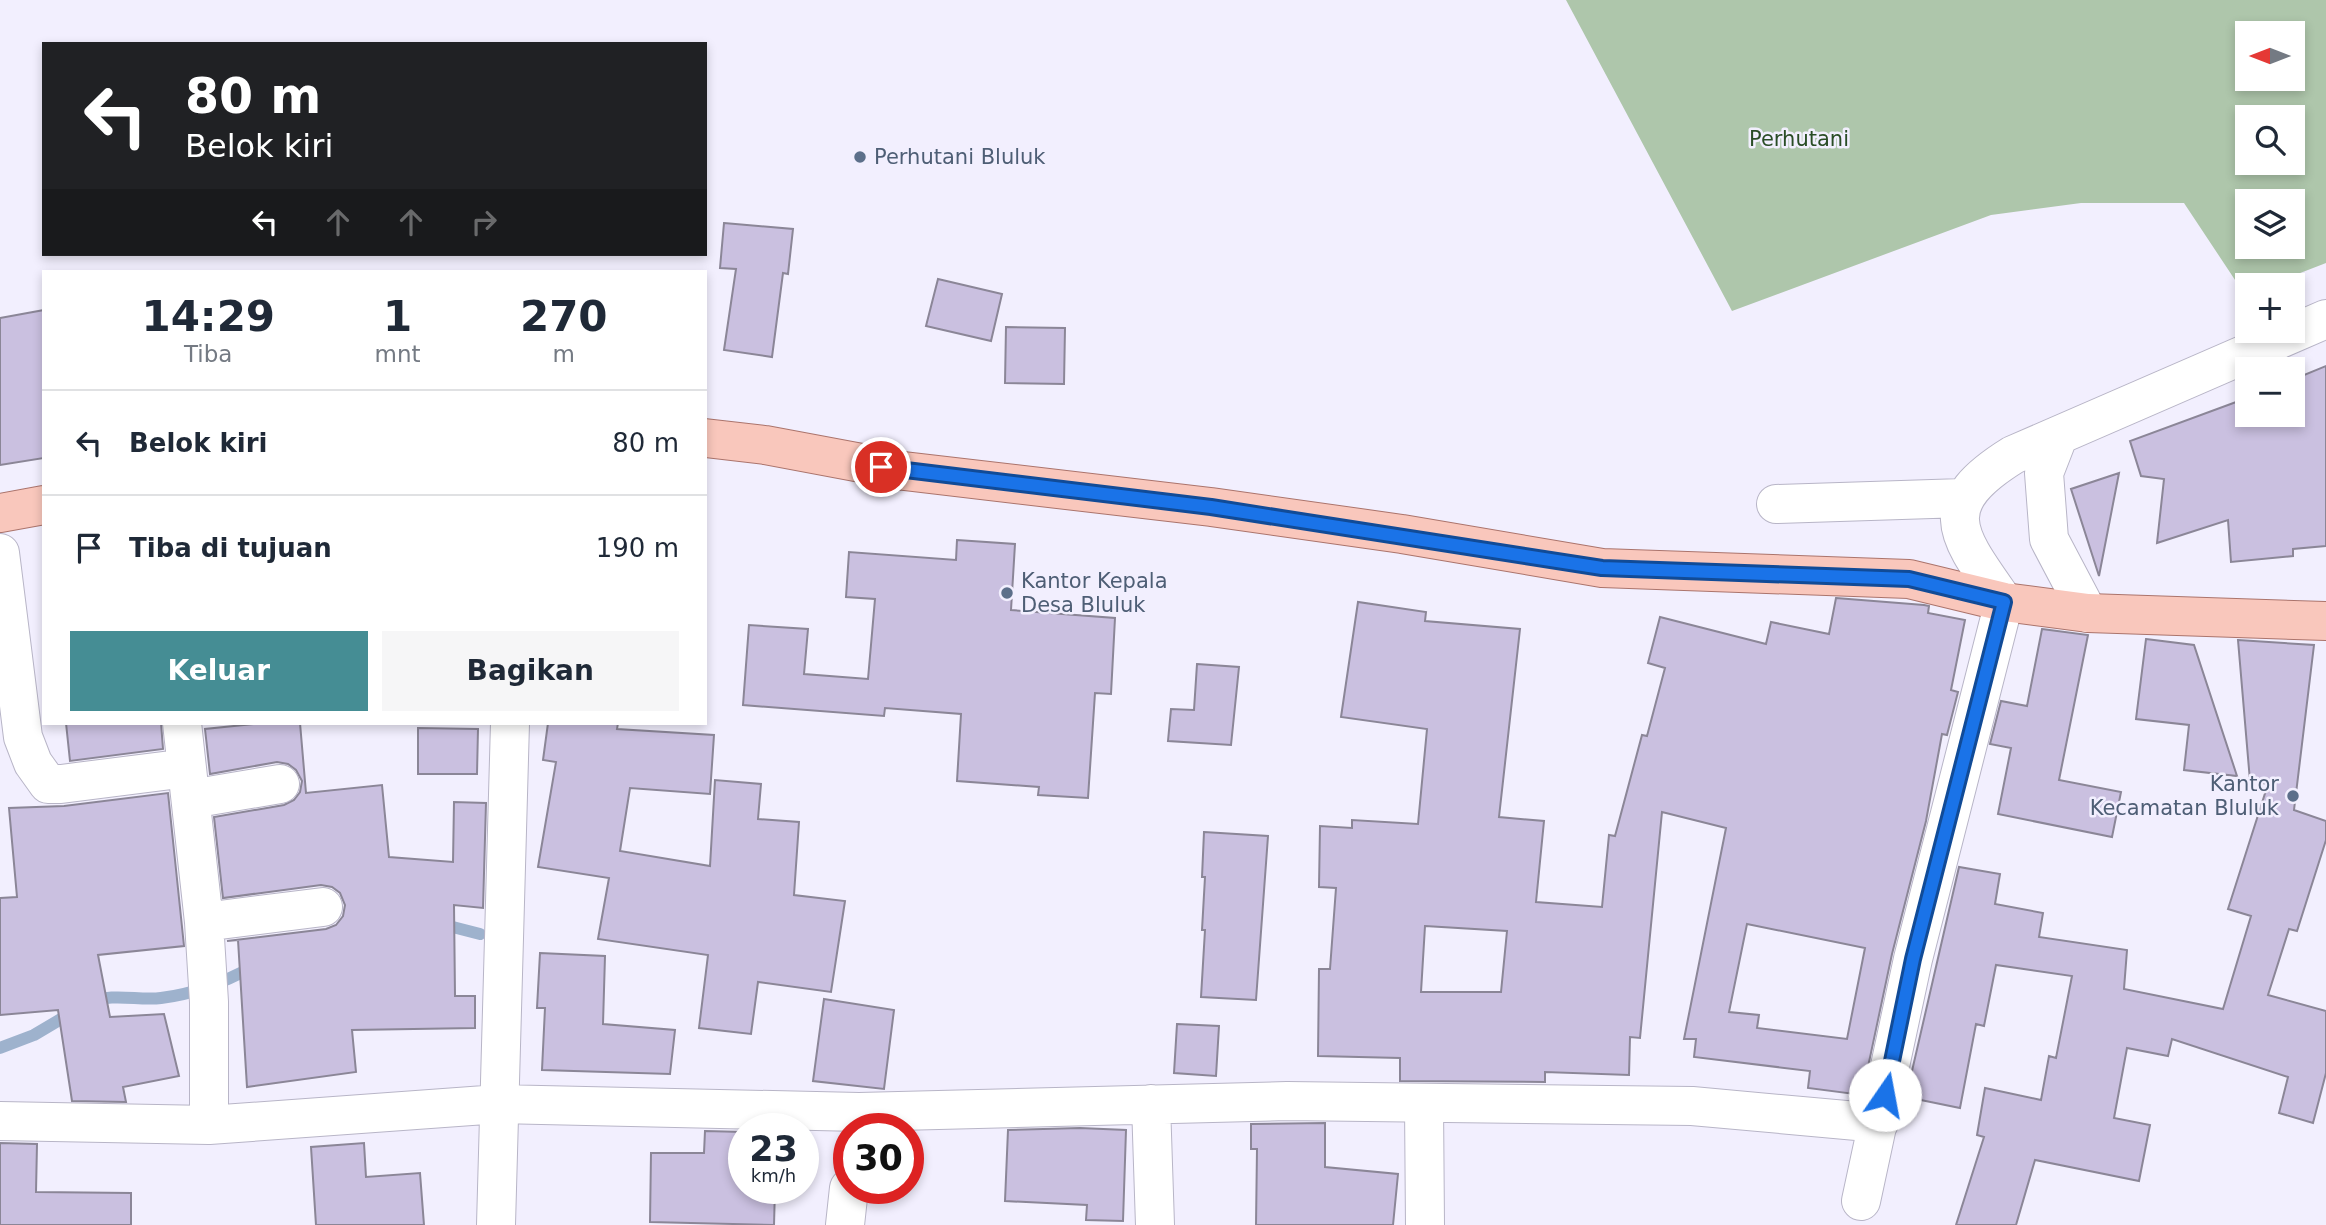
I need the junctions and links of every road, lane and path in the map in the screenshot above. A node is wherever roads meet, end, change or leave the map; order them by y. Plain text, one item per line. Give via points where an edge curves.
1 (2326, 319) edge
2 (2058, 437) junction
3 (707, 438) edge
4 (1963, 498) junction
5 (1776, 504) dead end
6 (42, 505) edge
7 (0, 513) edge
8 (0, 553) edge
9 (2004, 602) junction
10 (2088, 613) junction
11 (2326, 621) edge
12 (182, 725) edge
13 (510, 725) edge
14 (189, 783) junction
15 (280, 784) dead end
16 (323, 907) dead end
17 (204, 922) junction
18 (499, 1104) junction
19 (1151, 1104) junction
20 (1424, 1104) junction
21 (924, 1116) edge
22 (833, 1119) edge
23 (0, 1121) edge
24 (1879, 1123) junction
25 (209, 1125) junction
26 (1861, 1201) dead end
27 (847, 1204) edge
28 (496, 1225) edge
29 (845, 1225) edge
30 (1155, 1225) edge
31 (1425, 1225) edge

1 - 2 street
2 - 4 street via 2013,455 1982,474
2 - 10 street via 2044,473 2049,539
3 - 9 main road via 904,471 1361,528 1602,568 1909,579
4 - 5 street
4 - 9 street via 1959,523 1963,542
6 - 7 main road
8 - 14 street via 23,737 40,775 48,784
9 - 10 main road
9 - 24 street via 1913,959
10 - 11 main road
12 - 14 street
13 - 18 street
14 - 15 street
14 - 17 street
16 - 17 street
17 - 25 street
18 - 22 street
18 - 25 street
18 - 28 street
19 - 20 street
19 - 21 street
19 - 30 street
20 - 24 street via 1692,1106
20 - 31 street
23 - 25 street
24 - 26 street
27 - 29 street

